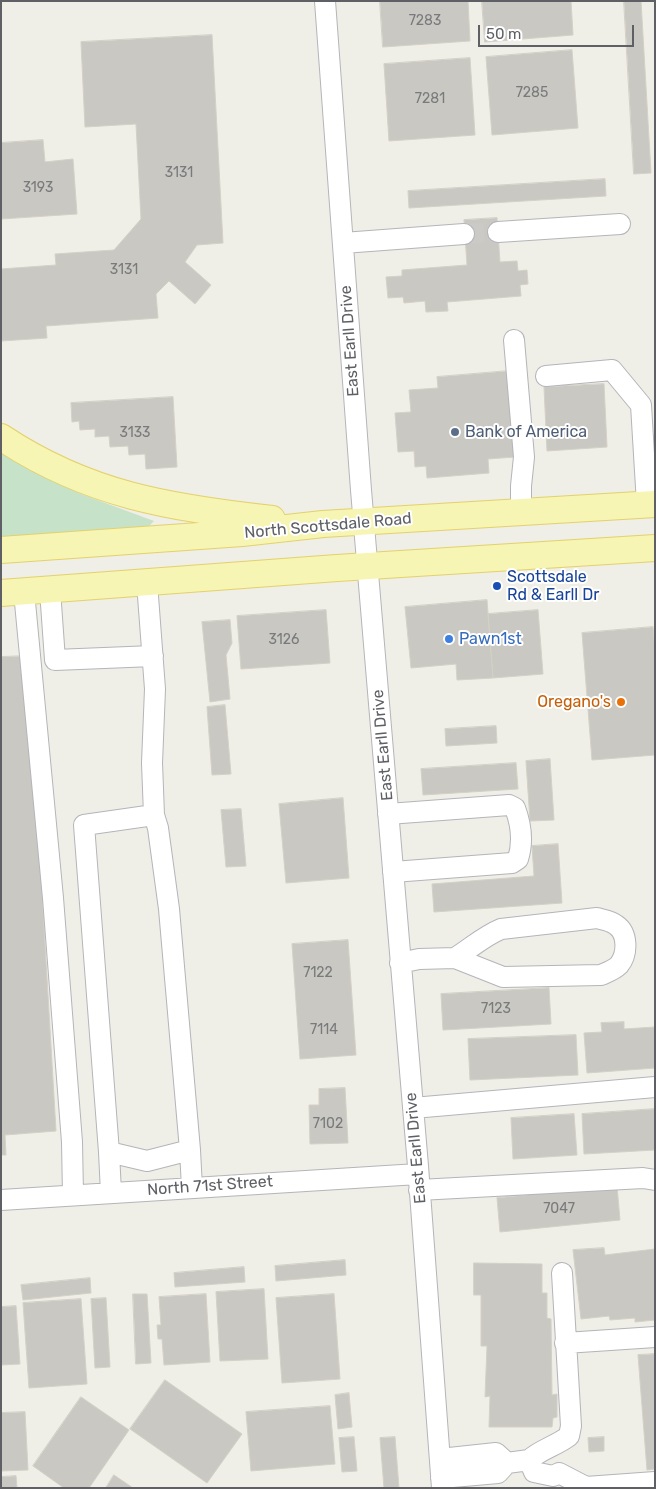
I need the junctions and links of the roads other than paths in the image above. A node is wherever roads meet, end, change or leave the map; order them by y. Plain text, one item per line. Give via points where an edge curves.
1 (325, 1) edge
2 (620, 224) dead end
3 (498, 232) tunnel mouth
4 (464, 234) tunnel mouth
5 (343, 243) junction
6 (514, 340) dead end
7 (546, 376) dead end
8 (1, 437) edge
9 (651, 504) edge
10 (521, 512) junction
11 (364, 522) junction
12 (323, 524) junction
13 (655, 548) edge
14 (1, 550) edge
15 (367, 566) junction
16 (147, 583) junction
17 (50, 590) junction
18 (13, 592) edge
19 (152, 656) junction
20 (388, 814) junction
21 (154, 815) junction
22 (393, 872) junction
23 (455, 958) junction
24 (400, 963) junction
25 (655, 1087) edge
26 (413, 1108) junction
27 (190, 1150) junction
28 (109, 1152) junction
29 (655, 1180) edge
30 (419, 1182) junction
31 (192, 1188) junction
32 (111, 1193) junction
33 (73, 1195) junction
34 (1, 1200) edge
35 (562, 1273) dead end
36 (655, 1337) edge
37 (565, 1343) junction
38 (558, 1444) junction
39 (529, 1460) junction
40 (560, 1474) junction
41 (441, 1475) edge
42 (655, 1482) edge

1 - 5 street, East Earll Drive
2 - 3 street
4 - 5 street
5 - 11 street, East Earll Drive
6 - 10 street via 524,457
7 - 9 street via 612,370 641,406
8 - 12 main road via 86,482 123,494 195,510
9 - 10 main road, North Scottsdale Road
10 - 11 main road, North Scottsdale Road
11 - 12 main road, North Scottsdale Road
11 - 15 street, East Earll Drive
12 - 14 main road, North Scottsdale Road
13 - 15 main road
15 - 16 main road
15 - 20 street, East Earll Drive
16 - 17 main road
16 - 19 street
17 - 18 main road
17 - 19 street via 55,660
18 - 33 street via 53,898 72,1142
19 - 21 street via 155,689
20 - 22 street, East Earll Drive
20 - 22 street via 509,805 515,808 521,840 518,859 512,863
21 - 27 street via 169,909
21 - 28 street via 84,825
22 - 24 street, East Earll Drive
23 - 23 street via 488,934 501,929 597,918 617,925 624,934 626,947 620,964 602,975 503,978
23 - 24 street
24 - 26 street, East Earll Drive
25 - 26 street
26 - 30 street, East Earll Drive
27 - 28 street via 148,1160
27 - 31 street
28 - 32 street
29 - 30 street, North 71st Street
30 - 31 street, North 71st Street
30 - 41 street, East Earll Drive
31 - 32 street, North 71st Street
32 - 33 street, North 71st Street
33 - 34 street, North 71st Street
35 - 37 street
36 - 37 street
37 - 38 street via 572,1426 569,1436
38 - 39 street
38 - 40 street
39 - 40 street via 534,1472 553,1476
39 - 41 street via 507,1463 498,1473
40 - 42 street via 586,1487

